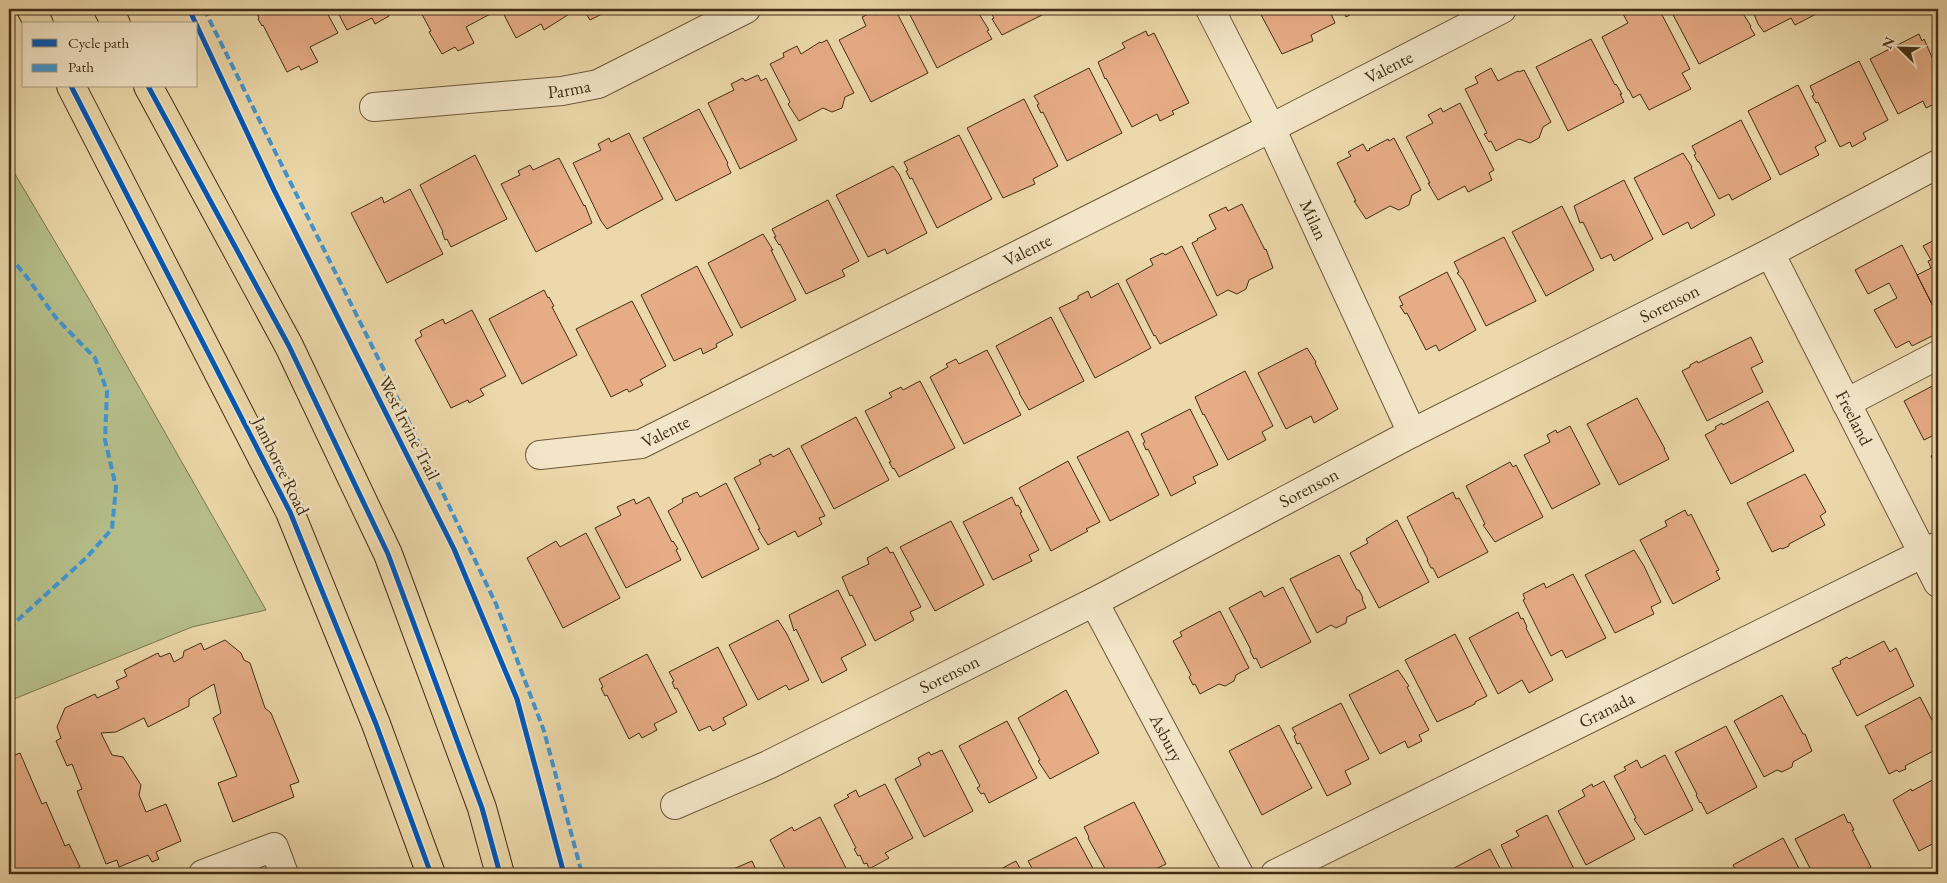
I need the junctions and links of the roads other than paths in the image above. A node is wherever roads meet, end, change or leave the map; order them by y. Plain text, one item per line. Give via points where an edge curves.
1 (31, 9) edge
2 (108, 9) edge
3 (746, 9) edge
4 (1210, 9) edge
5 (1502, 9) edge
6 (38, 22) edge
7 (115, 22) edge
8 (72, 88) edge
9 (149, 88) edge
10 (374, 107) dead end
11 (1271, 128) junction
12 (1938, 164) edge
13 (1770, 253) junction
14 (1938, 355) edge
15 (1846, 403) junction
16 (1412, 433) junction
17 (540, 455) dead end
18 (1931, 550) edge
19 (1938, 583) edge
20 (1094, 602) junction
21 (675, 805) dead end
22 (203, 874) edge
23 (284, 874) edge
24 (431, 874) edge
25 (500, 874) edge
26 (1239, 874) edge
27 (1275, 874) edge

1 - 6 main road
2 - 7 main road
3 - 10 street, Parma via 598,84 562,91
4 - 11 street, Milan
5 - 11 street, Valente
8 - 24 main road, Jamboree Road via 290,512 376,724
9 - 25 main road via 289,346 388,554 482,808
11 - 16 street, Milan
11 - 17 street, Valente via 642,444
12 - 13 street, Sorenson
13 - 15 street, Freeland
13 - 16 street, Sorenson
14 - 15 street
15 - 18 street, Freeland
16 - 20 street, Sorenson
18 - 19 street, Freeland
18 - 27 street, Granada
20 - 21 street, Sorenson via 768,765
20 - 26 street, Asbury
22 - 23 street via 274,847

